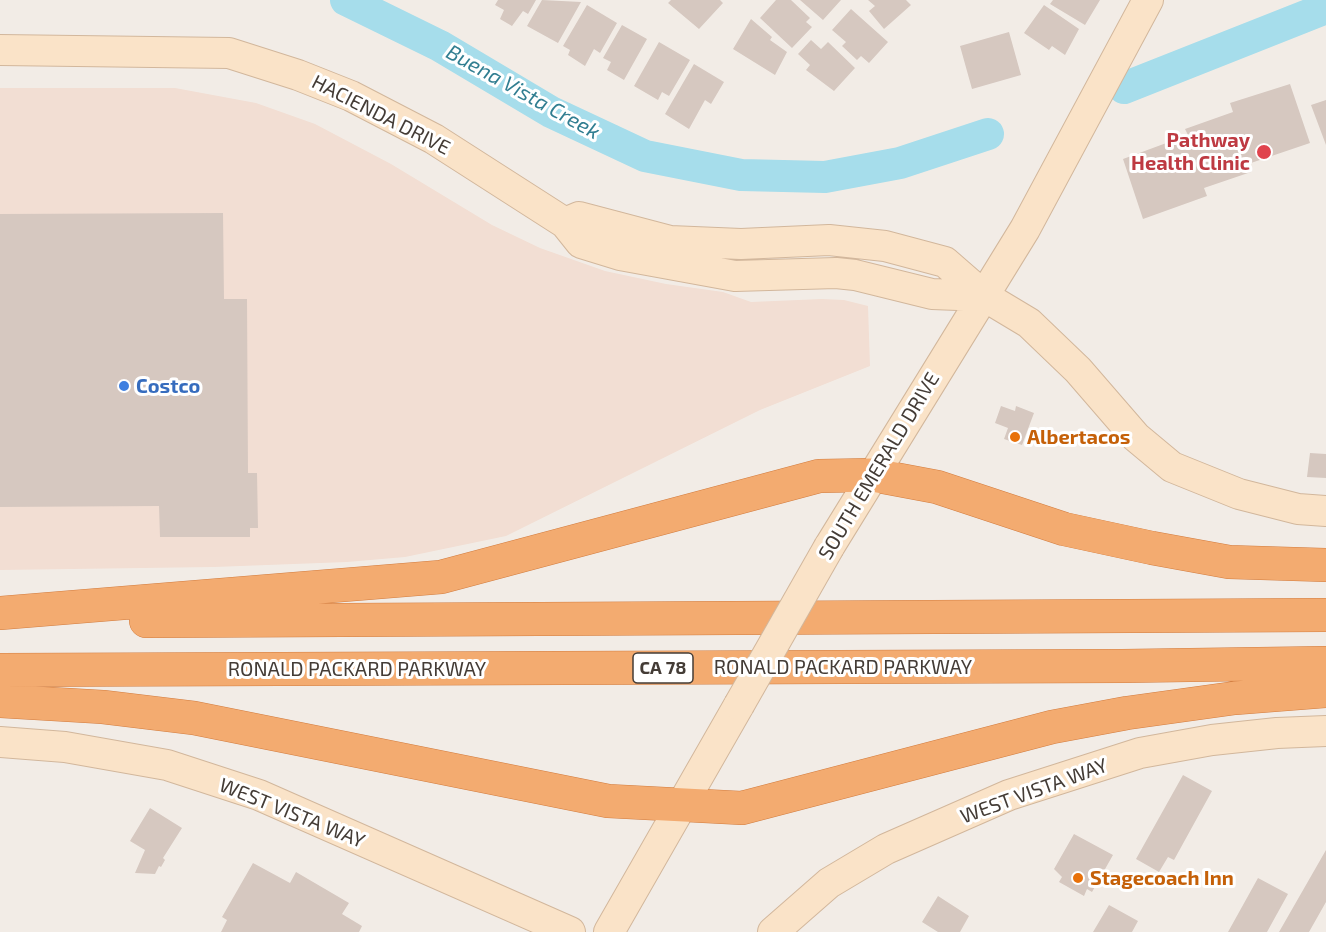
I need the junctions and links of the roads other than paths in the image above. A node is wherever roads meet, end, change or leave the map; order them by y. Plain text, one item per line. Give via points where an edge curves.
1 (1148, 0) edge
2 (0, 50) edge
3 (984, 296) junction
4 (873, 475) junction
5 (1326, 511) edge
6 (1326, 565) edge
7 (0, 613) edge
8 (1326, 615) edge
9 (0, 621) edge
10 (1326, 663) edge
11 (0, 670) edge
12 (1326, 691) edge
13 (0, 701) edge
14 (1326, 731) edge
15 (0, 742) edge
16 (683, 805) junction
17 (570, 932) edge
18 (609, 932) edge
19 (773, 932) edge

1 - 3 main road, SOUTH EMERALD DRIVE via 1025,229
2 - 3 main road, HACIENDA DRIVE via 229,53 351,96 434,139 565,223 581,243 620,255 704,271 762,276 836,273 932,294
3 - 4 main road, SOUTH EMERALD DRIVE
3 - 5 main road, HACIENDA DRIVE via 1029,323 1078,370 1136,437 1172,467 1239,494 1298,509
4 - 6 highway via 937,486 1064,529 1152,548 1229,561
4 - 7 highway via 819,476 441,577
4 - 16 main road, SOUTH EMERALD DRIVE, bridge
8 - 9 highway
10 - 11 highway, RONALD PACKARD PARKWAY / CA 78
12 - 16 highway via 1127,712 939,755 742,808
13 - 16 highway via 103,707 194,718 608,801
14 - 19 main road, WEST VISTA WAY via 1223,739 1140,753 1009,795 886,849 829,884
15 - 17 main road, WEST VISTA WAY via 65,747 167,765 259,795
16 - 18 main road, SOUTH EMERALD DRIVE

